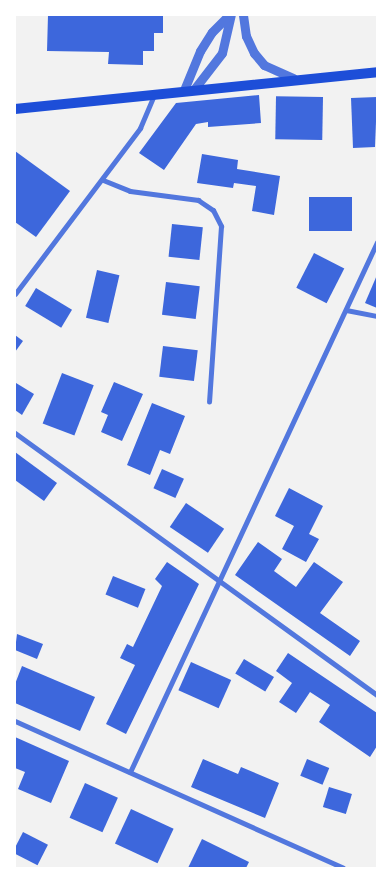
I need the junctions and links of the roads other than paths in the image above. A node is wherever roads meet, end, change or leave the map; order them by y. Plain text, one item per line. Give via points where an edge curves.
1 (230, 15) edge
2 (244, 15) edge
3 (377, 72) edge
4 (293, 78) junction
5 (190, 89) junction
6 (155, 93) junction
7 (15, 109) edge
8 (103, 180) junction
9 (377, 242) edge
10 (15, 294) edge
11 (346, 310) junction
12 (377, 316) edge
13 (208, 402) dead end
14 (15, 433) edge
15 (217, 580) junction
16 (377, 695) edge
17 (15, 721) edge
18 (130, 772) junction
19 (343, 868) edge

1 - 5 street via 212,32 200,51
1 - 5 street via 222,53
2 - 4 street via 246,36 254,53 264,65
3 - 4 main road
4 - 5 main road
5 - 6 main road
6 - 7 main road
6 - 8 street via 147,117
8 - 10 street
8 - 13 street via 130,191 198,200 213,210 221,226
9 - 11 street
11 - 12 street
11 - 15 street
14 - 15 street
15 - 16 street
15 - 18 street
17 - 18 street
18 - 19 street

